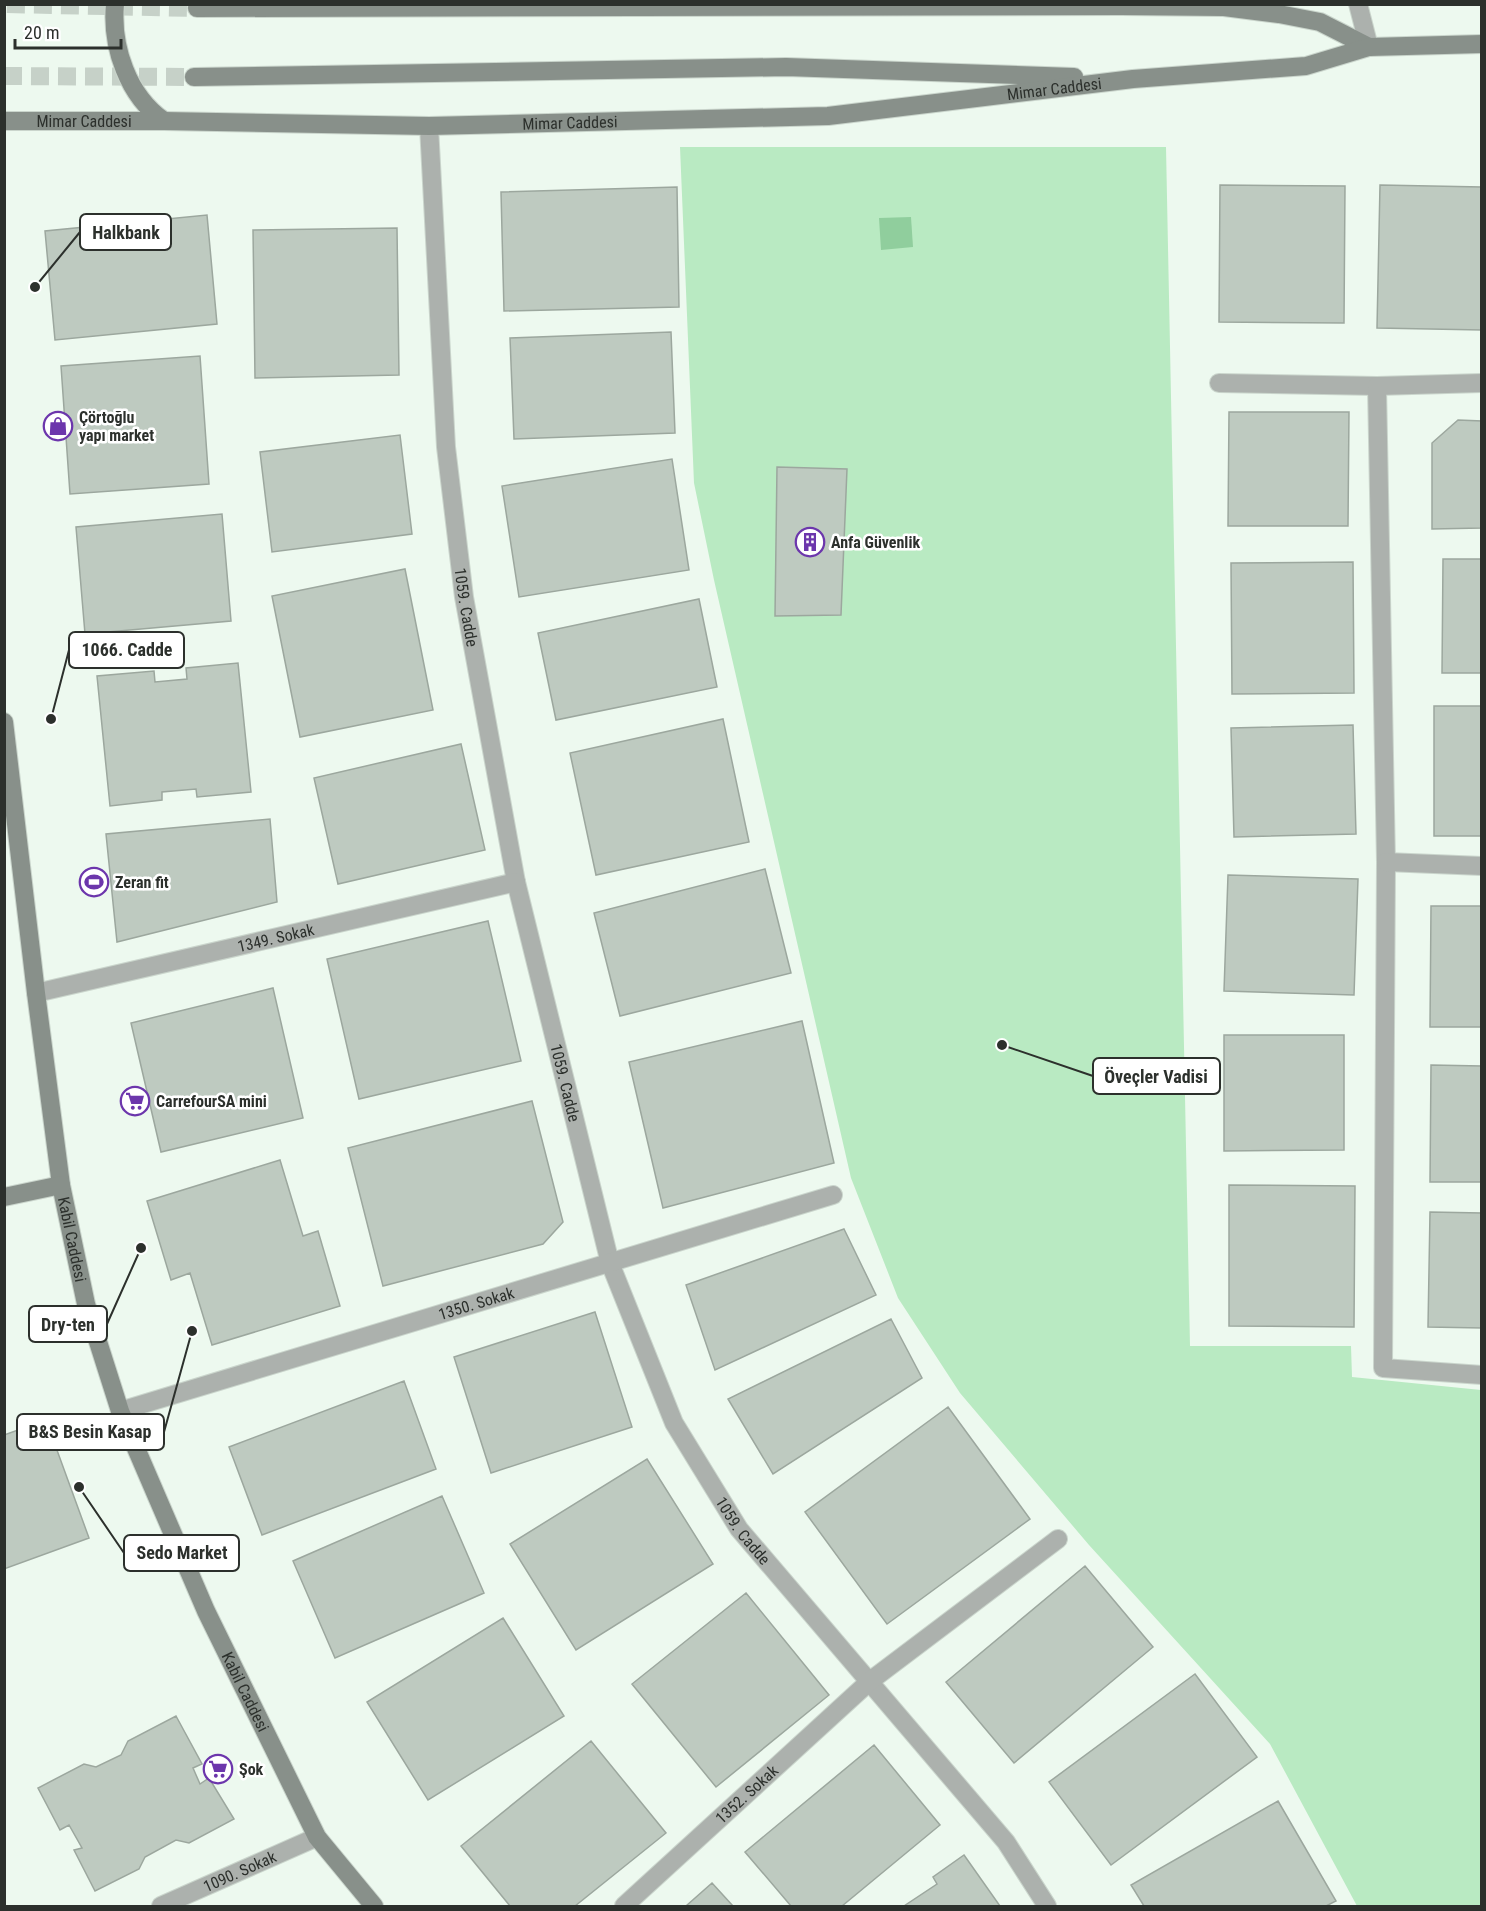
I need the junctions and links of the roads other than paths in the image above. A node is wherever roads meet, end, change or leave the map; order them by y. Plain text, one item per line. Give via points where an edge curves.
1 (115, 4) edge
2 (1358, 4) edge
3 (1119, 5) edge
4 (197, 8) dead end
5 (1482, 44) edge
6 (1369, 47) junction
7 (194, 77) tunnel mouth
8 (1133, 79) junction
9 (4, 121) edge
10 (164, 121) junction
11 (429, 126) junction
12 (1219, 383) dead end
13 (1482, 383) edge
14 (1377, 386) junction
15 (4, 722) edge
16 (1386, 862) junction
17 (1482, 866) edge
18 (516, 882) junction
19 (36, 993) junction
20 (61, 1185) junction
21 (833, 1196) dead end
22 (4, 1197) edge
23 (610, 1263) junction
24 (1482, 1375) edge
25 (120, 1411) junction
26 (1058, 1539) dead end
27 (870, 1681) junction
28 (317, 1837) junction
29 (161, 1906) edge
30 (374, 1906) edge
31 (624, 1906) edge
32 (1047, 1906) edge

1 - 10 main road via 114,33 124,67 144,104
2 - 6 street
3 - 4 main road, Mimar Caddesi
3 - 6 main road, Mimar Caddesi via 1279,14 1320,22
5 - 6 main road, Mimar Caddesi
6 - 8 main road, Mimar Caddesi via 1306,66
7 - 8 main road, Mimar Caddesi via 786,68
8 - 11 main road, Mimar Caddesi via 828,116
9 - 10 main road, Mimar Caddesi
10 - 11 main road, Mimar Caddesi
11 - 18 street, 1059. Cadde via 446,447 464,597
12 - 14 street
13 - 14 street
14 - 16 street
15 - 19 main road, Kabil Caddesi
16 - 17 street
16 - 24 street via 1383,1368
18 - 19 street, 1349. Sokak
18 - 23 street, 1059. Cadde
19 - 20 main road, Kabil Caddesi
20 - 22 main road
20 - 25 main road, Kabil Caddesi via 86,1304
21 - 23 street, 1350. Sokak
23 - 25 street, 1350. Sokak
23 - 27 street, 1059. Cadde via 674,1423 739,1529
25 - 28 main road, Kabil Caddesi via 206,1611
26 - 27 street, 1352. Sokak
27 - 31 street, 1352. Sokak
27 - 32 street, 1059. Cadde via 1006,1842
28 - 29 street, 1090. Sokak
28 - 30 main road, Kabil Caddesi

